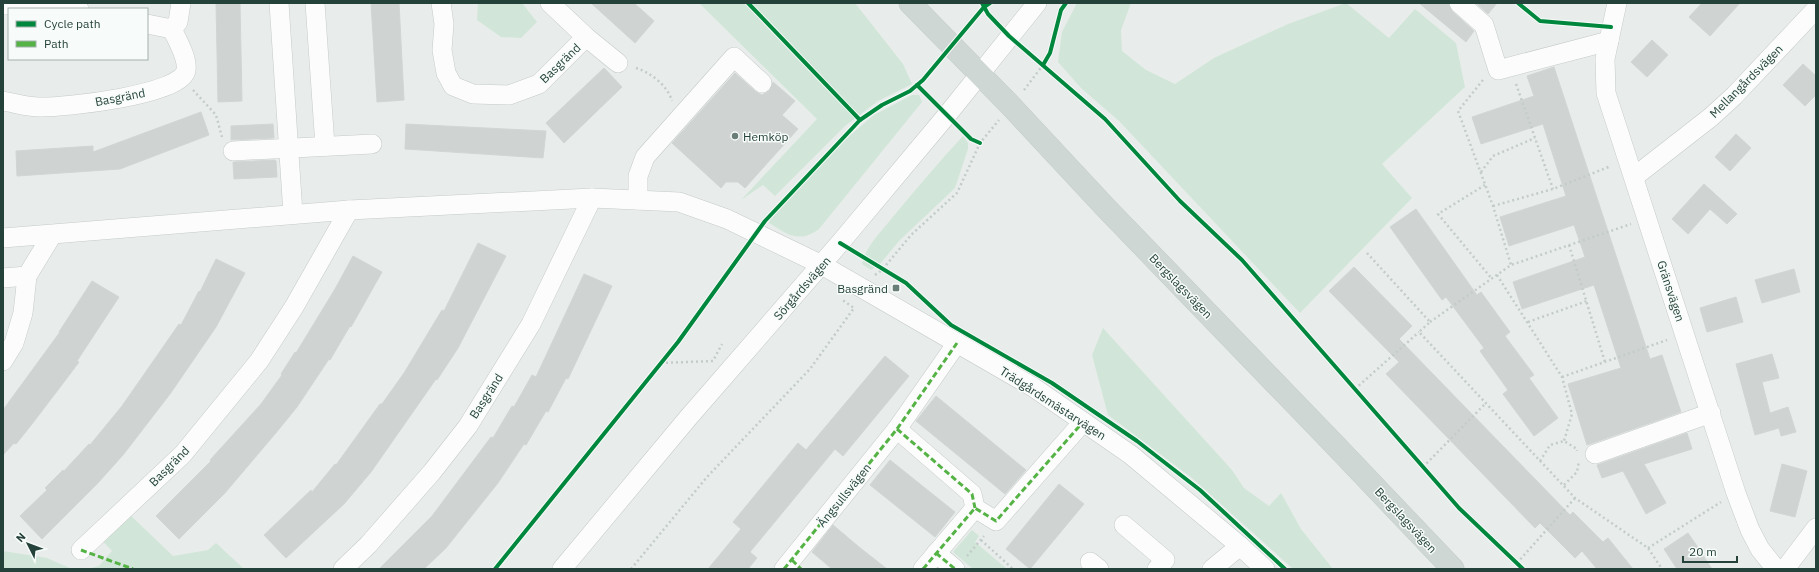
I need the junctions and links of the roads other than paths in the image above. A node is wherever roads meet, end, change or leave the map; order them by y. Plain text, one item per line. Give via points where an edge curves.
1 (181, 3) edge
2 (279, 3) edge
3 (315, 3) edge
4 (441, 3) edge
5 (550, 3) edge
6 (910, 3) edge
7 (1037, 3) edge
8 (1459, 3) edge
9 (1617, 3) edge
10 (3, 5) edge
11 (68, 8) edge
12 (1816, 9) edge
13 (148, 24) edge
14 (172, 29) junction
15 (586, 37) junction
16 (1609, 41) junction
17 (618, 63) road end
18 (979, 74) junction
19 (762, 83) dead end
20 (3, 101) edge
21 (372, 144) dead end
22 (325, 146) junction
23 (289, 148) junction
24 (233, 151) road end
25 (1631, 168) junction
26 (592, 198) junction
27 (638, 200) junction
28 (349, 210) junction
29 (293, 214) junction
30 (52, 235) junction
31 (3, 238) edge
32 (822, 265) junction
33 (27, 276) junction
34 (3, 278) edge
35 (957, 344) junction
36 (3, 361) edge
37 (1711, 413) junction
38 (1083, 422) junction
39 (897, 429) junction
40 (1584, 455) road end
41 (975, 508) junction
42 (1124, 525) dead end
43 (1816, 528) edge
44 (1240, 546) junction
45 (81, 550) dead end
46 (936, 553) junction
47 (961, 563) edge
48 (792, 566) edge
49 (343, 569) edge
50 (562, 569) edge
51 (923, 569) edge
52 (1157, 569) edge
53 (1212, 569) edge
54 (1265, 569) edge
55 (1453, 569) edge
56 (1776, 569) edge
57 (1785, 569) edge

1 - 14 street via 178,22
2 - 23 street
3 - 22 street
4 - 15 street, Basgränd via 444,24 442,50 446,73 453,86 473,94 509,95 539,84
5 - 15 street, Basgränd
6 - 18 main road, Bergslagsvägen
7 - 18 street, Sörgårdsvägen
8 - 16 street via 1484,25 1503,65
9 - 16 street, Gränsvägen
10 - 11 street
12 - 25 street, Mellangårdsvägen via 1711,117
13 - 14 street
14 - 20 street, Basgränd via 183,53 186,70 182,78 175,83 99,102 39,107
15 - 17 street, Basgränd
16 - 25 street, Gränsvägen via 1605,59 1606,93
18 - 32 street, Sörgårdsvägen
18 - 55 main road, Bergslagsvägen
19 - 27 street via 734,57 645,157 638,176
21 - 22 street
22 - 23 street
23 - 24 street
23 - 29 street
25 - 37 street, Gränsvägen
26 - 27 street
26 - 28 street
26 - 49 street, Basgränd via 530,324 468,426 432,472 368,545
27 - 32 street via 678,202 727,219
28 - 29 street
28 - 45 street, Basgränd via 294,307 259,361 184,454
29 - 30 street
30 - 31 street
30 - 33 street
32 - 35 street, Trädgårdsmästarvägen
32 - 50 street, Sörgårdsvägen via 688,418
33 - 34 street
33 - 36 street via 24,313 14,343
35 - 38 street, Trädgårdsmästarvägen via 1033,387
35 - 39 street, Ängsullsvägen
37 - 40 street
37 - 56 street, Gränsvägen via 1750,530 1760,549
38 - 41 street via 996,521
38 - 44 street, Trädgårdsmästarvägen via 1131,455
39 - 41 street via 972,494
39 - 48 street, Ängsullsvägen
41 - 46 street
42 - 52 street via 1165,560
43 - 57 street
44 - 53 street
44 - 54 street, Trädgårdsmästarvägen
46 - 47 street
46 - 51 street

